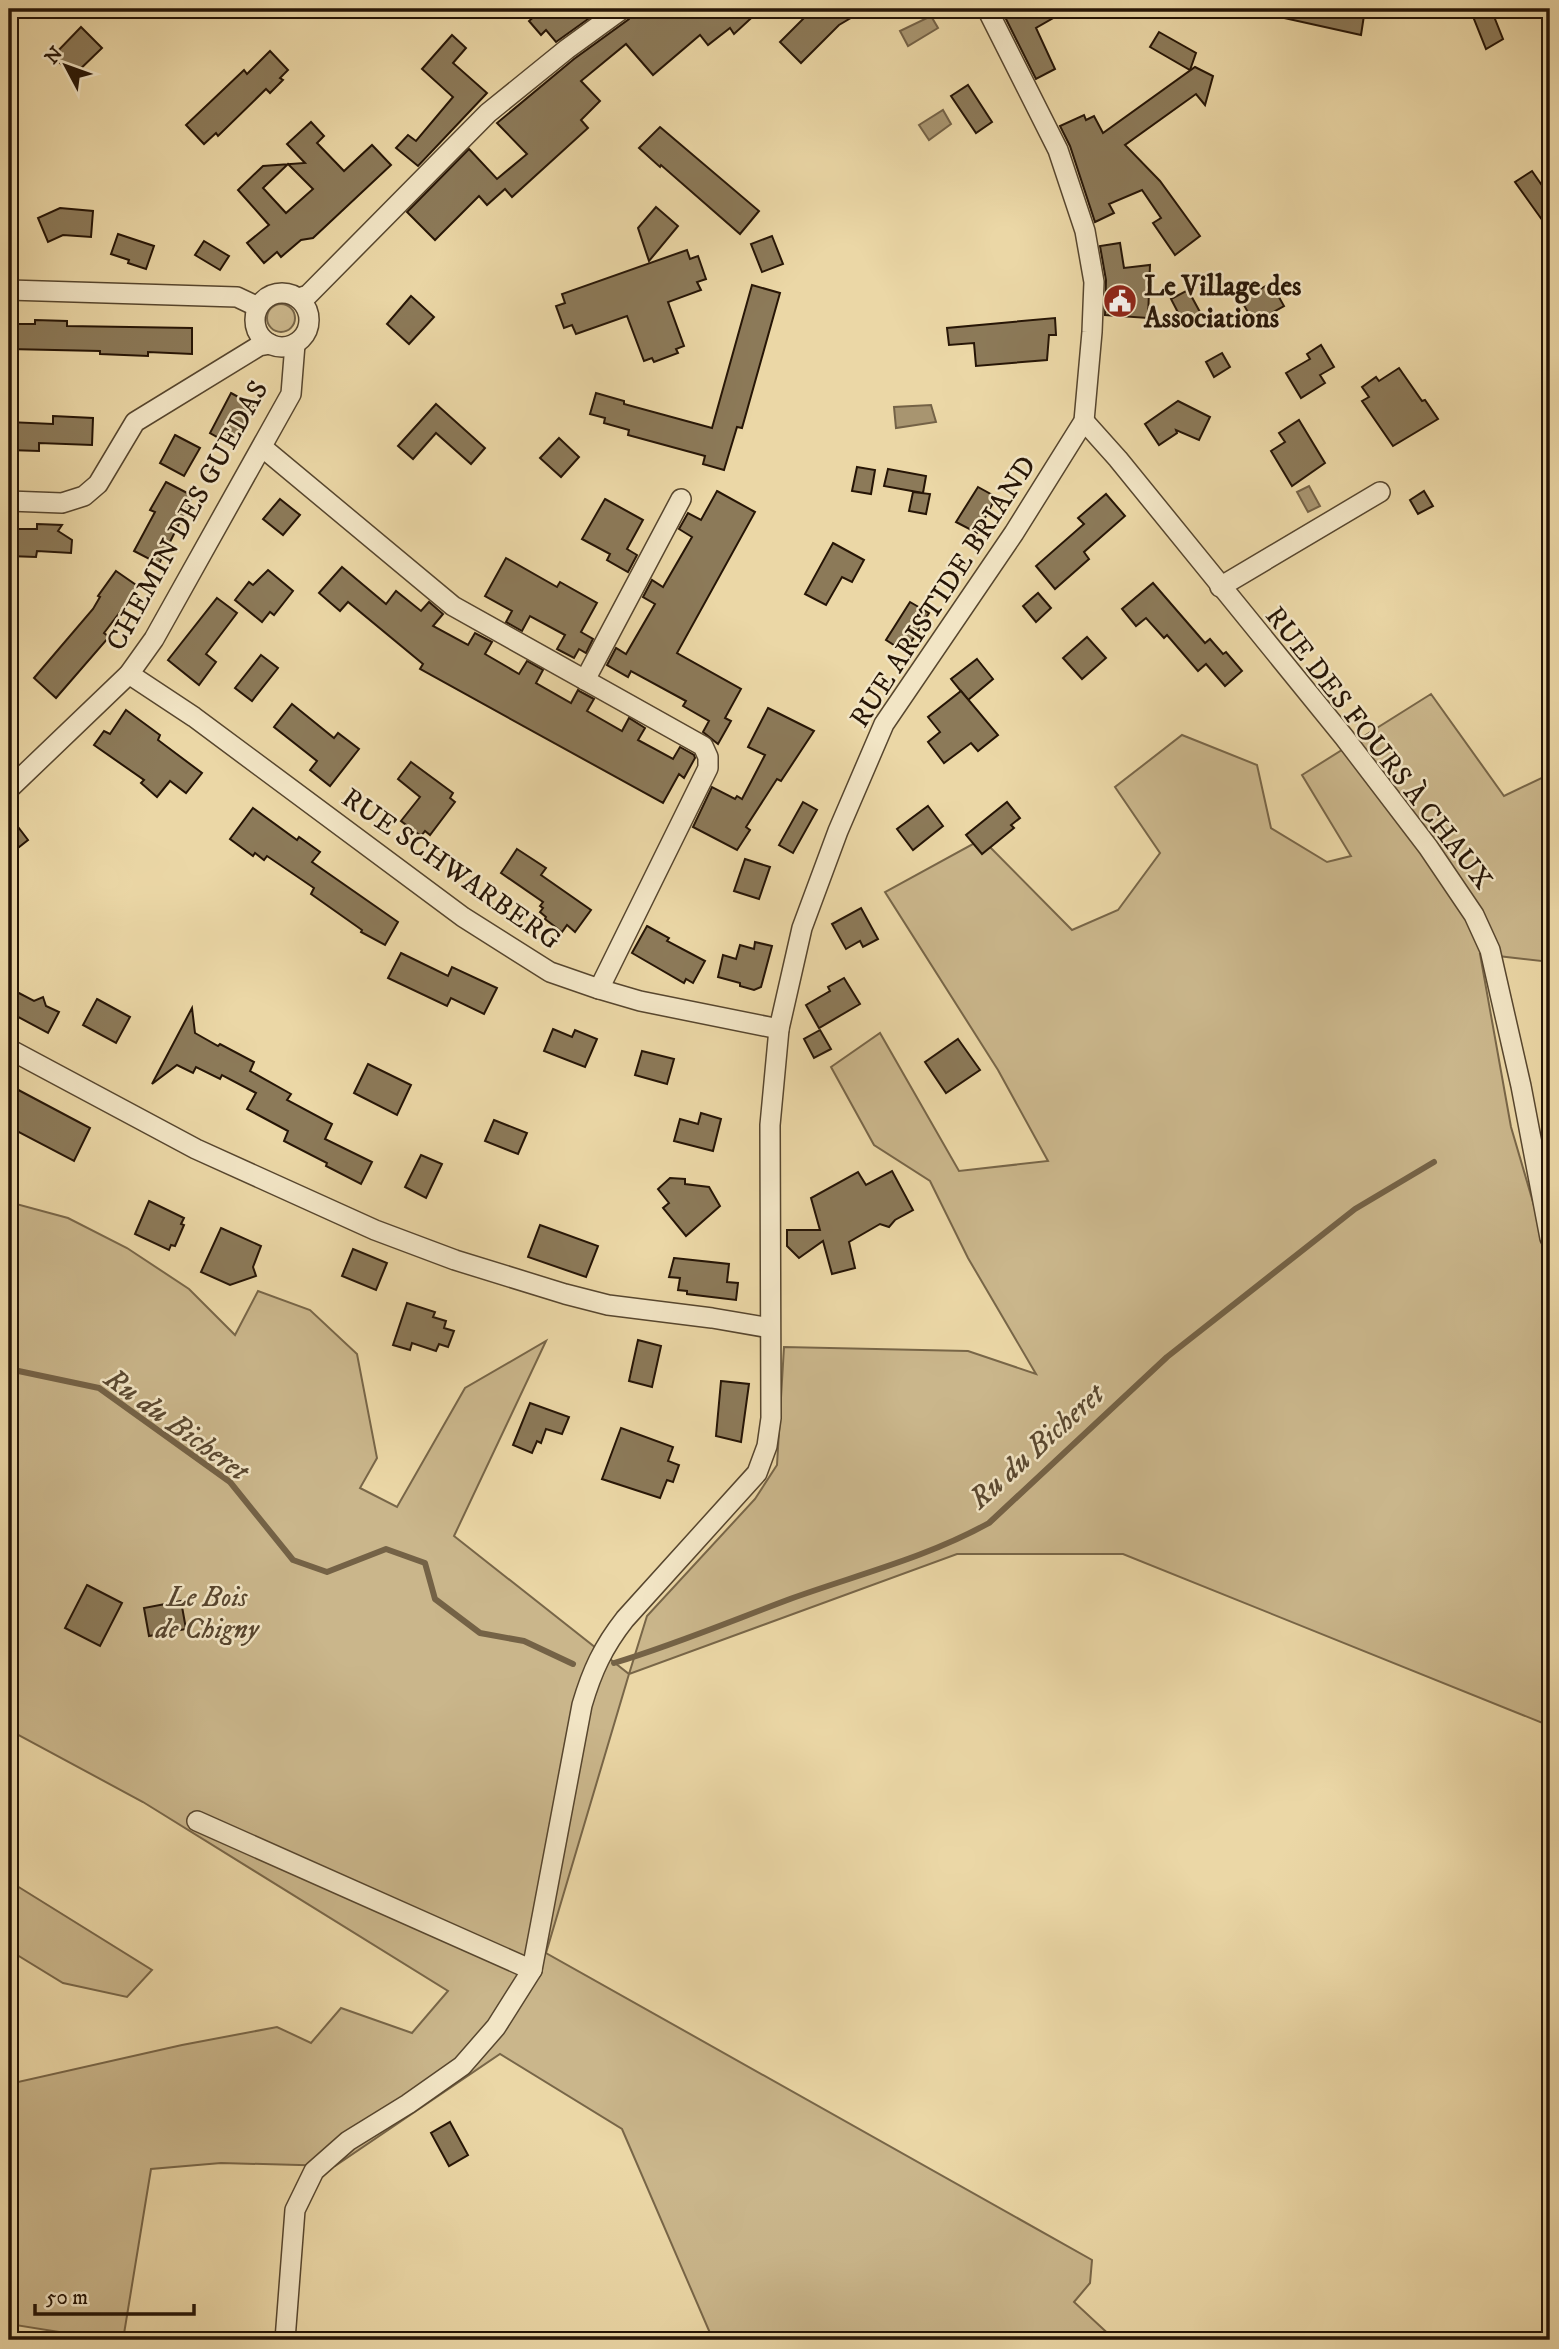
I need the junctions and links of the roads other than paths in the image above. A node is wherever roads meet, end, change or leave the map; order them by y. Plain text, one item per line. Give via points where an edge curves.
1 (622, 9) edge
2 (987, 9) edge
3 (9, 290) edge
4 (299, 298) junction
5 (258, 307) junction
6 (295, 344) junction
7 (270, 345) junction
8 (1084, 421) junction
9 (261, 447) junction
10 (1380, 492) dead end
11 (681, 499) dead end
12 (9, 501) edge
13 (1220, 587) junction
14 (129, 674) junction
15 (585, 680) junction
16 (9, 789) edge
17 (599, 989) junction
18 (779, 1029) junction
19 (9, 1049) edge
20 (1550, 1238) edge
21 (769, 1328) junction
22 (197, 1821) dead end
23 (532, 1970) junction
24 (285, 2340) edge

1 - 4 street via 488,113 309,295
2 - 8 street via 1058,150 1085,231 1094,282
3 - 5 street via 237,296
4 - 5 street via 281,292
4 - 6 street via 309,322
5 - 7 street via 255,324
6 - 7 street
6 - 9 street, CHEMIN DES GUEDAS via 291,394
7 - 12 street via 259,346 135,422 98,484 84,496 62,503
8 - 13 street, RUE DES FOURS À CHAUX
8 - 18 street, RUE ARISTIDE BRIAND via 884,724 802,928
9 - 14 street, CHEMIN DES GUEDAS via 154,639
9 - 15 street via 453,606
10 - 13 street
11 - 15 street
13 - 20 street, RUE DES FOURS À CHAUX via 1344,737 1428,846 1474,915 1490,950
14 - 16 street, CHEMIN DES GUEDAS
14 - 17 street, RUE SCHWARBERG via 194,716 463,917 550,972
15 - 17 street via 703,746 708,757 708,768
17 - 18 street, RUE SCHWARBERG
18 - 21 street, RUE ARISTIDE BRIAND via 770,1125
19 - 21 street via 196,1149 375,1230 455,1260 608,1305
21 - 23 street, RUE ARISTIDE BRIAND via 771,1418 757,1473 625,1619 606,1643 591,1674
22 - 23 street
23 - 24 street via 496,2027 462,2066 348,2141 314,2171 295,2210

